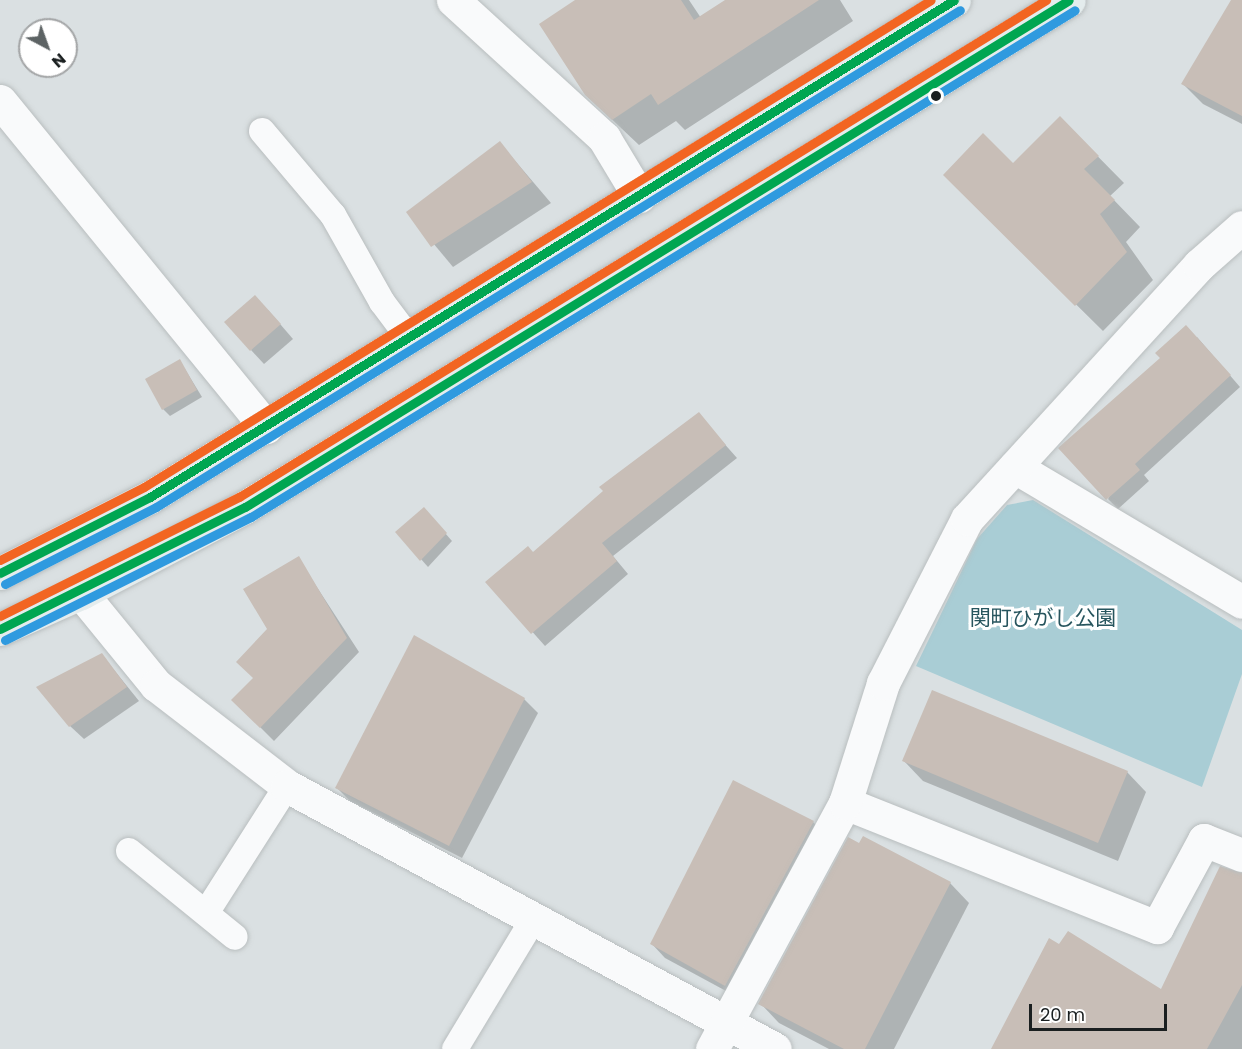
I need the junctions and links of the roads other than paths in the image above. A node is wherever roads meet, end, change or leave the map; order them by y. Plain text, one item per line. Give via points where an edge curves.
1 (453, 0) edge
2 (954, 0) edge
3 (1069, 0) edge
4 (0, 101) edge
5 (262, 131) dead end
6 (639, 196) junction
7 (1242, 227) edge
8 (409, 338) junction
9 (266, 427) junction
10 (1015, 467) junction
11 (0, 573) edge
12 (81, 593) junction
13 (1242, 602) edge
14 (0, 629) edge
15 (287, 786) junction
16 (845, 803) junction
17 (129, 851) dead end
18 (1242, 855) edge
19 (206, 913) junction
20 (534, 918) junction
21 (235, 937) dead end
22 (719, 1035) edge
23 (455, 1049) edge
24 (775, 1049) edge

1 - 6 street via 604,138
2 - 6 main road
3 - 12 main road via 245,507
4 - 9 street
5 - 8 lane via 333,215 382,302
6 - 8 main road
7 - 10 street via 1199,265
8 - 9 main road
9 - 11 main road via 150,497
10 - 13 street
10 - 16 street via 968,519 883,683
12 - 14 main road
12 - 15 street via 156,685
15 - 19 lane
15 - 20 street
16 - 18 street via 1157,927 1204,840
16 - 22 street
17 - 19 lane
19 - 21 lane
20 - 22 street
20 - 23 lane
22 - 24 street

